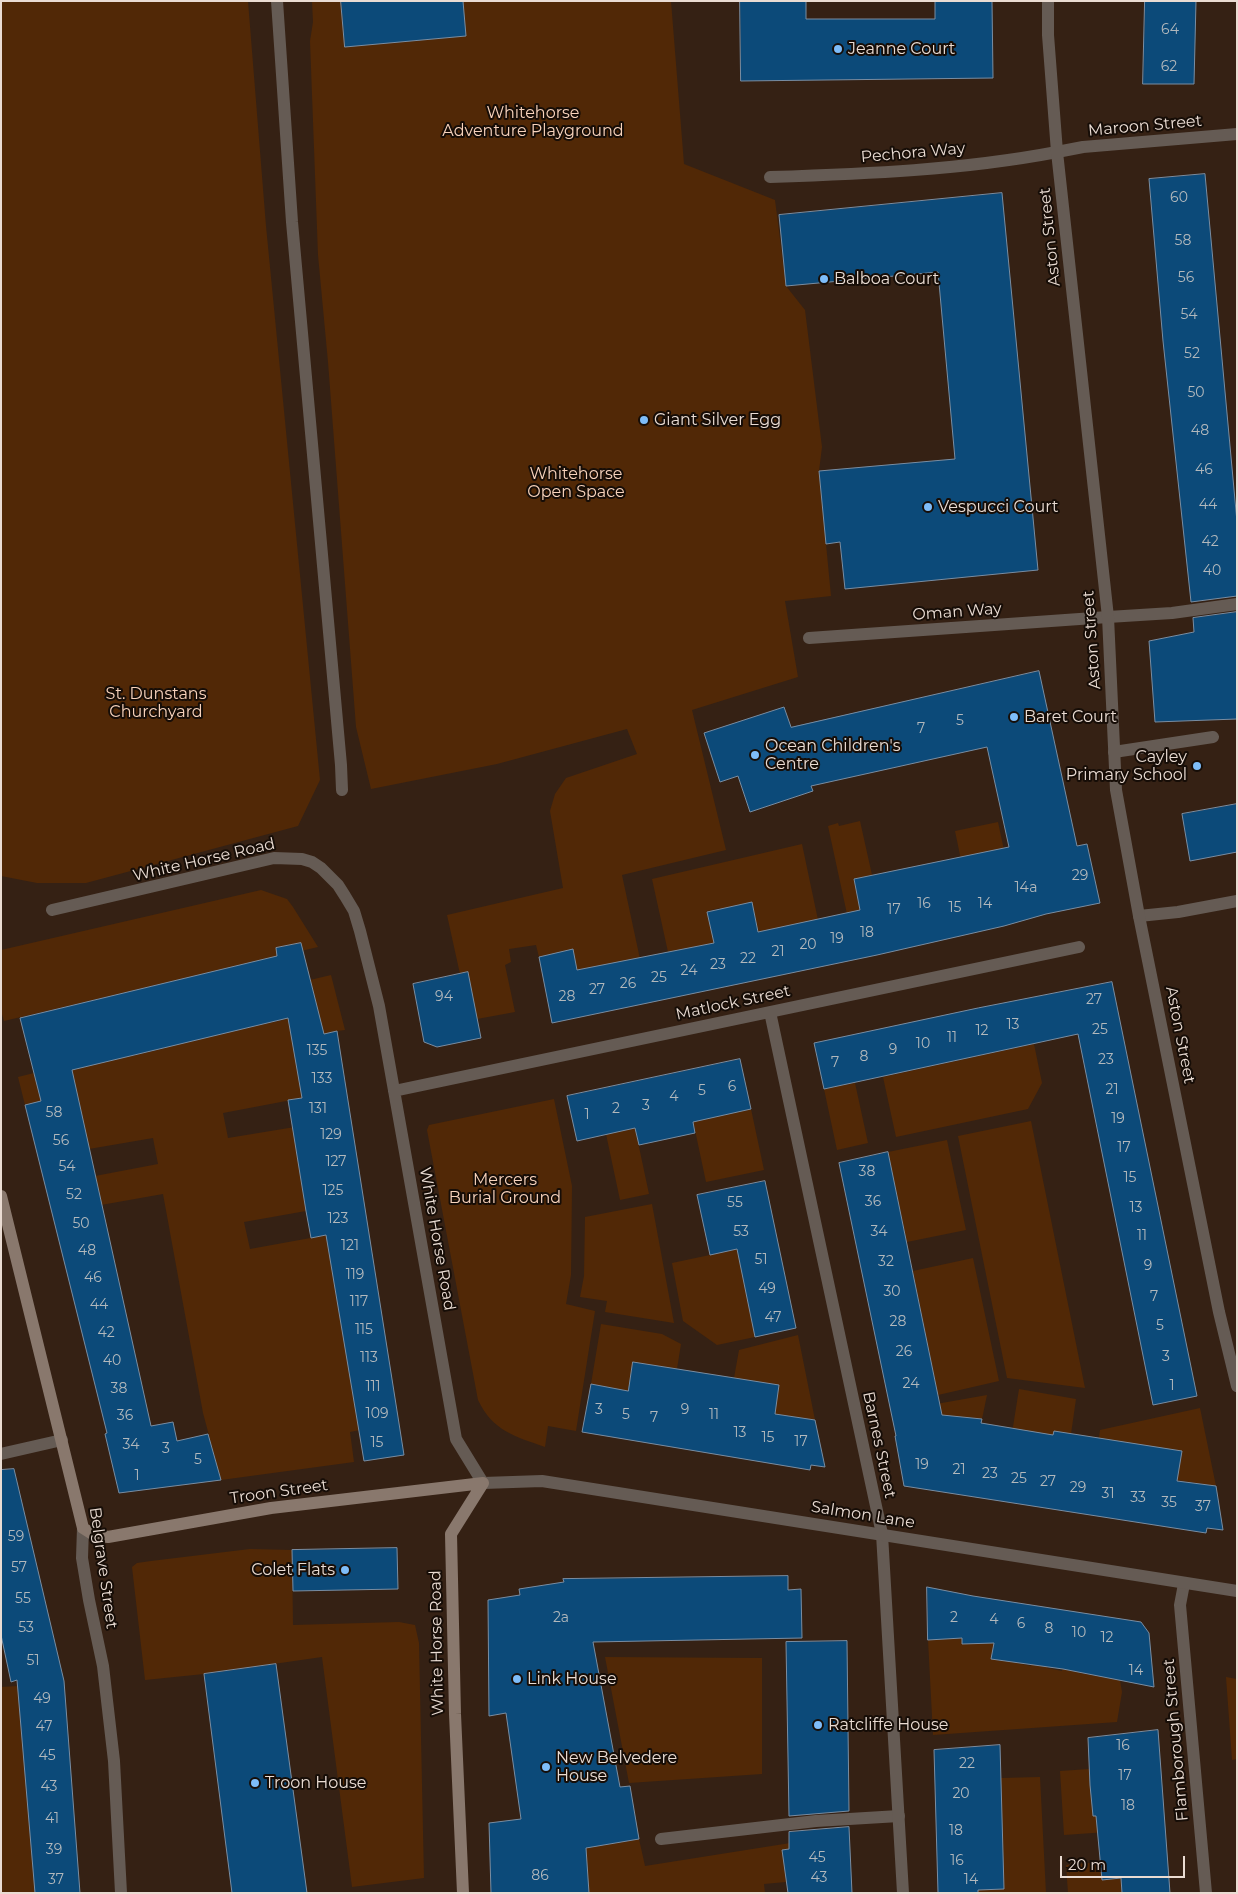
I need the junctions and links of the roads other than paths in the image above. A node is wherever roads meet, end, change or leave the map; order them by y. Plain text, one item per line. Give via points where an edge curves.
1 (277, 1) edge
2 (1048, 1) edge
3 (1237, 134) edge
4 (1057, 152) junction
5 (770, 177) dead end
6 (1237, 604) edge
7 (1108, 617) junction
8 (809, 638) dead end
9 (1214, 737) dead end
10 (1114, 752) junction
11 (342, 790) dead end
12 (1237, 901) edge
13 (52, 910) dead end
14 (1139, 916) junction
15 (1079, 947) dead end
16 (770, 1012) junction
17 (394, 1091) junction
18 (1, 1196) edge
19 (1237, 1386) edge
20 (62, 1440) junction
21 (1, 1454) edge
22 (482, 1483) junction
23 (83, 1528) junction
24 (882, 1534) junction
25 (1184, 1584) junction
26 (1237, 1592) edge
27 (899, 1816) junction
28 (661, 1839) dead end
29 (121, 1893) edge
30 (463, 1893) edge
31 (903, 1893) edge
32 (1206, 1893) edge

1 - 11 street via 291,212
2 - 4 street, Aston Street
3 - 4 street, Maroon Street
4 - 5 street, Pechora Way via 996,163 850,175
4 - 7 street, Aston Street
6 - 7 street, Oman Way
7 - 8 street, Oman Way
7 - 10 street, Aston Street
9 - 10 street
10 - 14 street, Aston Street via 1116,790
12 - 14 street
13 - 17 street, White Horse Road via 274,858 312,862 338,885 354,912 379,1006
14 - 19 street, Aston Street via 1219,1312
15 - 16 street, Matlock Street
16 - 17 street, Matlock Street
16 - 24 street, Barnes Street
17 - 22 street, White Horse Road via 456,1439
18 - 20 main road, Belgrave Street
20 - 21 street
20 - 23 main road, Belgrave Street
22 - 23 main road, Troon Street via 271,1508 108,1536 94,1535
22 - 24 street, Salmon Lane via 542,1481
22 - 30 main road, White Horse Road via 452,1534 455,1714
23 - 29 street, Belgrave Street via 82,1558 102,1666 114,1760
24 - 25 street, Salmon Lane
24 - 27 street, Barnes Street
25 - 26 street, Salmon Lane
25 - 32 street, Flamborough Street via 1180,1605
27 - 28 street via 816,1821
27 - 31 street, Barnes Street

